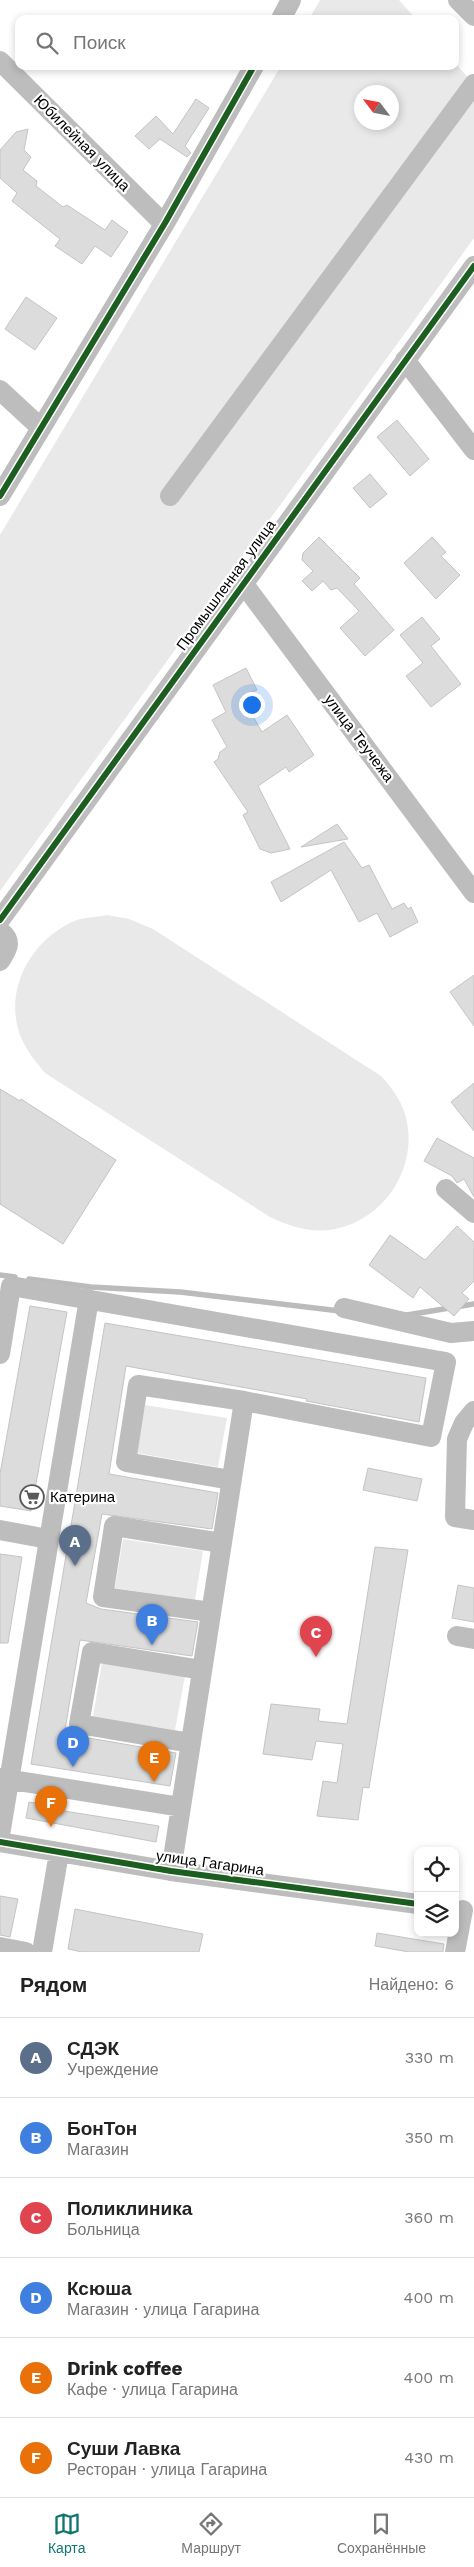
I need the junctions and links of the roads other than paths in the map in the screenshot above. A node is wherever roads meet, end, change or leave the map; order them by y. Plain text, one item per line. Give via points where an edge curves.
1 (291, 0) edge
2 (458, 0) edge
3 (282, 15) edge
4 (474, 16) edge
5 (0, 62) edge
6 (252, 70) edge
7 (474, 84) edge
8 (164, 224) junction
9 (474, 266) edge
10 (405, 360) junction
11 (0, 390) edge
12 (41, 428) junction
13 (474, 450) edge
14 (0, 496) edge
15 (170, 496) dead end
16 (243, 583) junction
17 (474, 894) edge
18 (0, 920) edge
19 (0, 931) edge
20 (0, 961) edge
21 (446, 1189) dead end
22 (474, 1213) edge
23 (89, 1299) junction
24 (344, 1308) dead end
25 (474, 1332) edge
26 (0, 1354) edge
27 (244, 1401) junction
28 (474, 1411) edge
29 (232, 1480) junction
30 (474, 1520) edge
31 (0, 1530) edge
32 (48, 1539) junction
33 (222, 1543) junction
34 (211, 1612) junction
35 (202, 1670) junction
36 (191, 1743) junction
37 (5, 1779) edge
38 (181, 1807) junction
39 (0, 1835) edge
40 (0, 1842) edge
41 (59, 1853) junction
42 (171, 1871) junction
43 (414, 1903) edge
44 (464, 1910) edge
45 (0, 1947) edge
46 (26, 1952) edge
47 (42, 1952) edge
48 (455, 1952) edge

1 - 3 street
2 - 4 street
5 - 8 street, Юбилейная улица
6 - 8 street
7 - 15 street
8 - 12 street
9 - 10 street, Промышленная улица
10 - 13 street
10 - 16 street, Промышленная улица
11 - 12 street
12 - 14 street
16 - 17 street, улица Теучежа
16 - 18 street, Промышленная улица
19 - 20 street via 9,943
21 - 22 street
23 - 26 street via 11,1286
23 - 27 street via 446,1362 432,1436
23 - 32 street
24 - 25 street via 451,1333
27 - 29 street
27 - 29 street via 138,1385 129,1442 126,1462
28 - 30 street via 457,1439 455,1517
29 - 33 street
31 - 32 street
32 - 37 street
33 - 34 street
33 - 34 street via 114,1526 103,1597
34 - 35 street
35 - 36 street
35 - 36 street via 92,1652 79,1724
36 - 38 street
37 - 38 street
37 - 39 street
38 - 42 street
40 - 41 street, улица Гагарина
41 - 42 street, улица Гагарина
41 - 47 street
42 - 43 street, улица Гагарина
44 - 48 street
45 - 46 street

